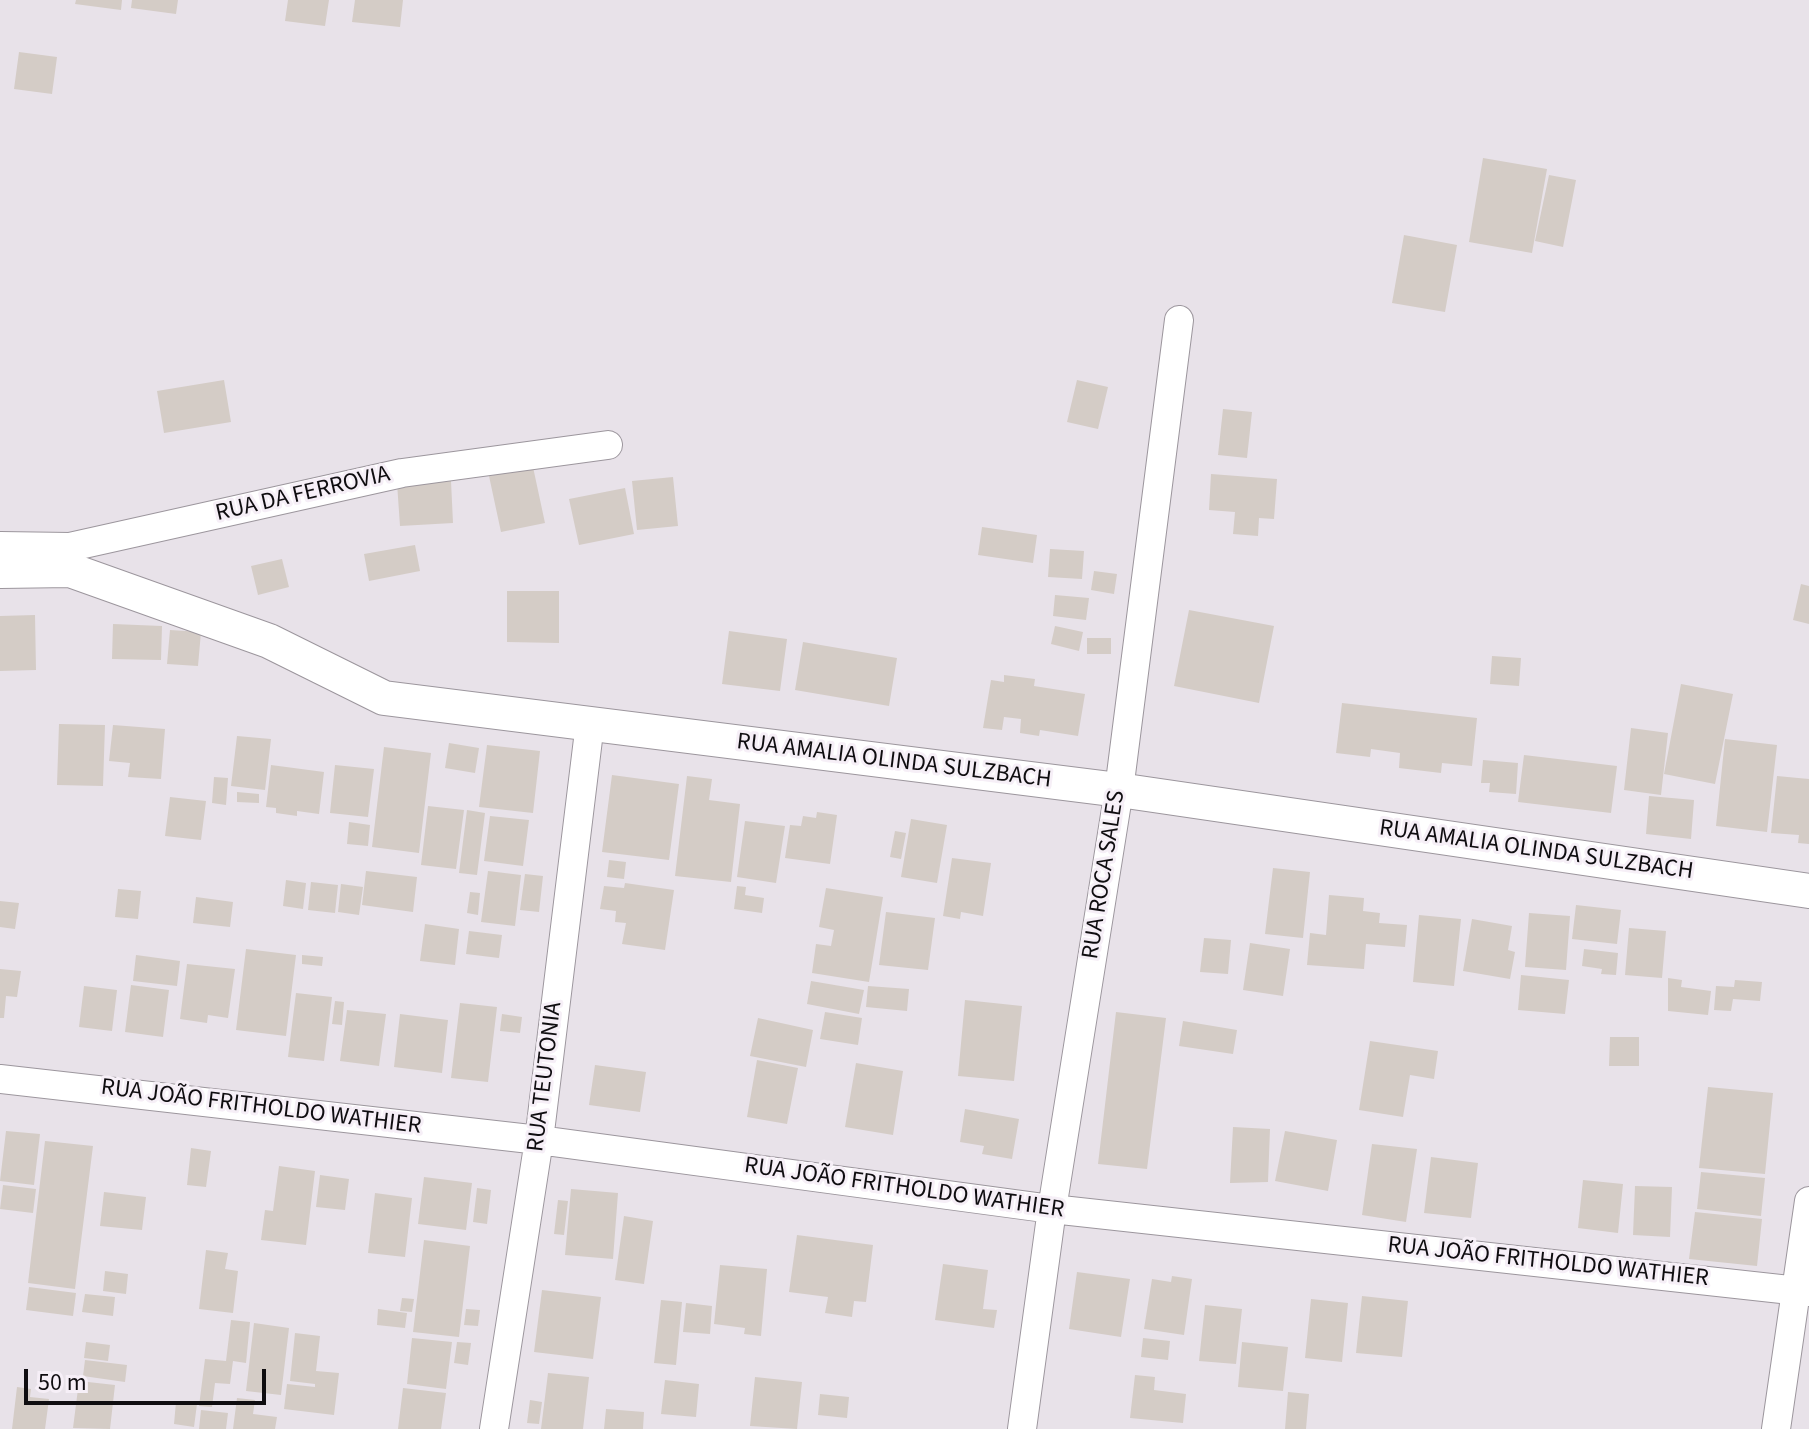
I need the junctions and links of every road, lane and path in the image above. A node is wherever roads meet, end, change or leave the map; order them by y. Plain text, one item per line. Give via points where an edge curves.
1 (1179, 320) dead end
2 (608, 445) dead end
3 (0, 546) edge
4 (70, 559) junction
5 (0, 571) edge
6 (590, 723) junction
7 (1119, 790) junction
8 (1809, 891) edge
9 (0, 1079) edge
10 (539, 1140) junction
11 (1809, 1201) edge
12 (1052, 1209) junction
13 (1802, 1291) edge
14 (494, 1429) edge
15 (1022, 1429) edge
16 (1776, 1429) edge

1 - 7 street, RUA ROCA SALES
2 - 4 street, RUA DA FERROVIA via 402,473
3 - 4 street, RUA DA FERROVIA
4 - 5 street, RUA AMALIA OLINDA SULZBACH
4 - 6 street, RUA AMALIA OLINDA SULZBACH via 269,641 384,698
6 - 7 street, RUA AMALIA OLINDA SULZBACH
6 - 10 street, RUA TEUTONIA
7 - 8 street, RUA AMALIA OLINDA SULZBACH
7 - 12 street, RUA ROCA SALES
9 - 10 street, RUA JOÃO FRITHOLDO WATHIER
10 - 12 street, RUA JOÃO FRITHOLDO WATHIER
10 - 14 street, RUA TEUTONIA
11 - 13 street
12 - 13 street, RUA JOÃO FRITHOLDO WATHIER
12 - 15 street, RUA ROCA SALES
13 - 16 street

